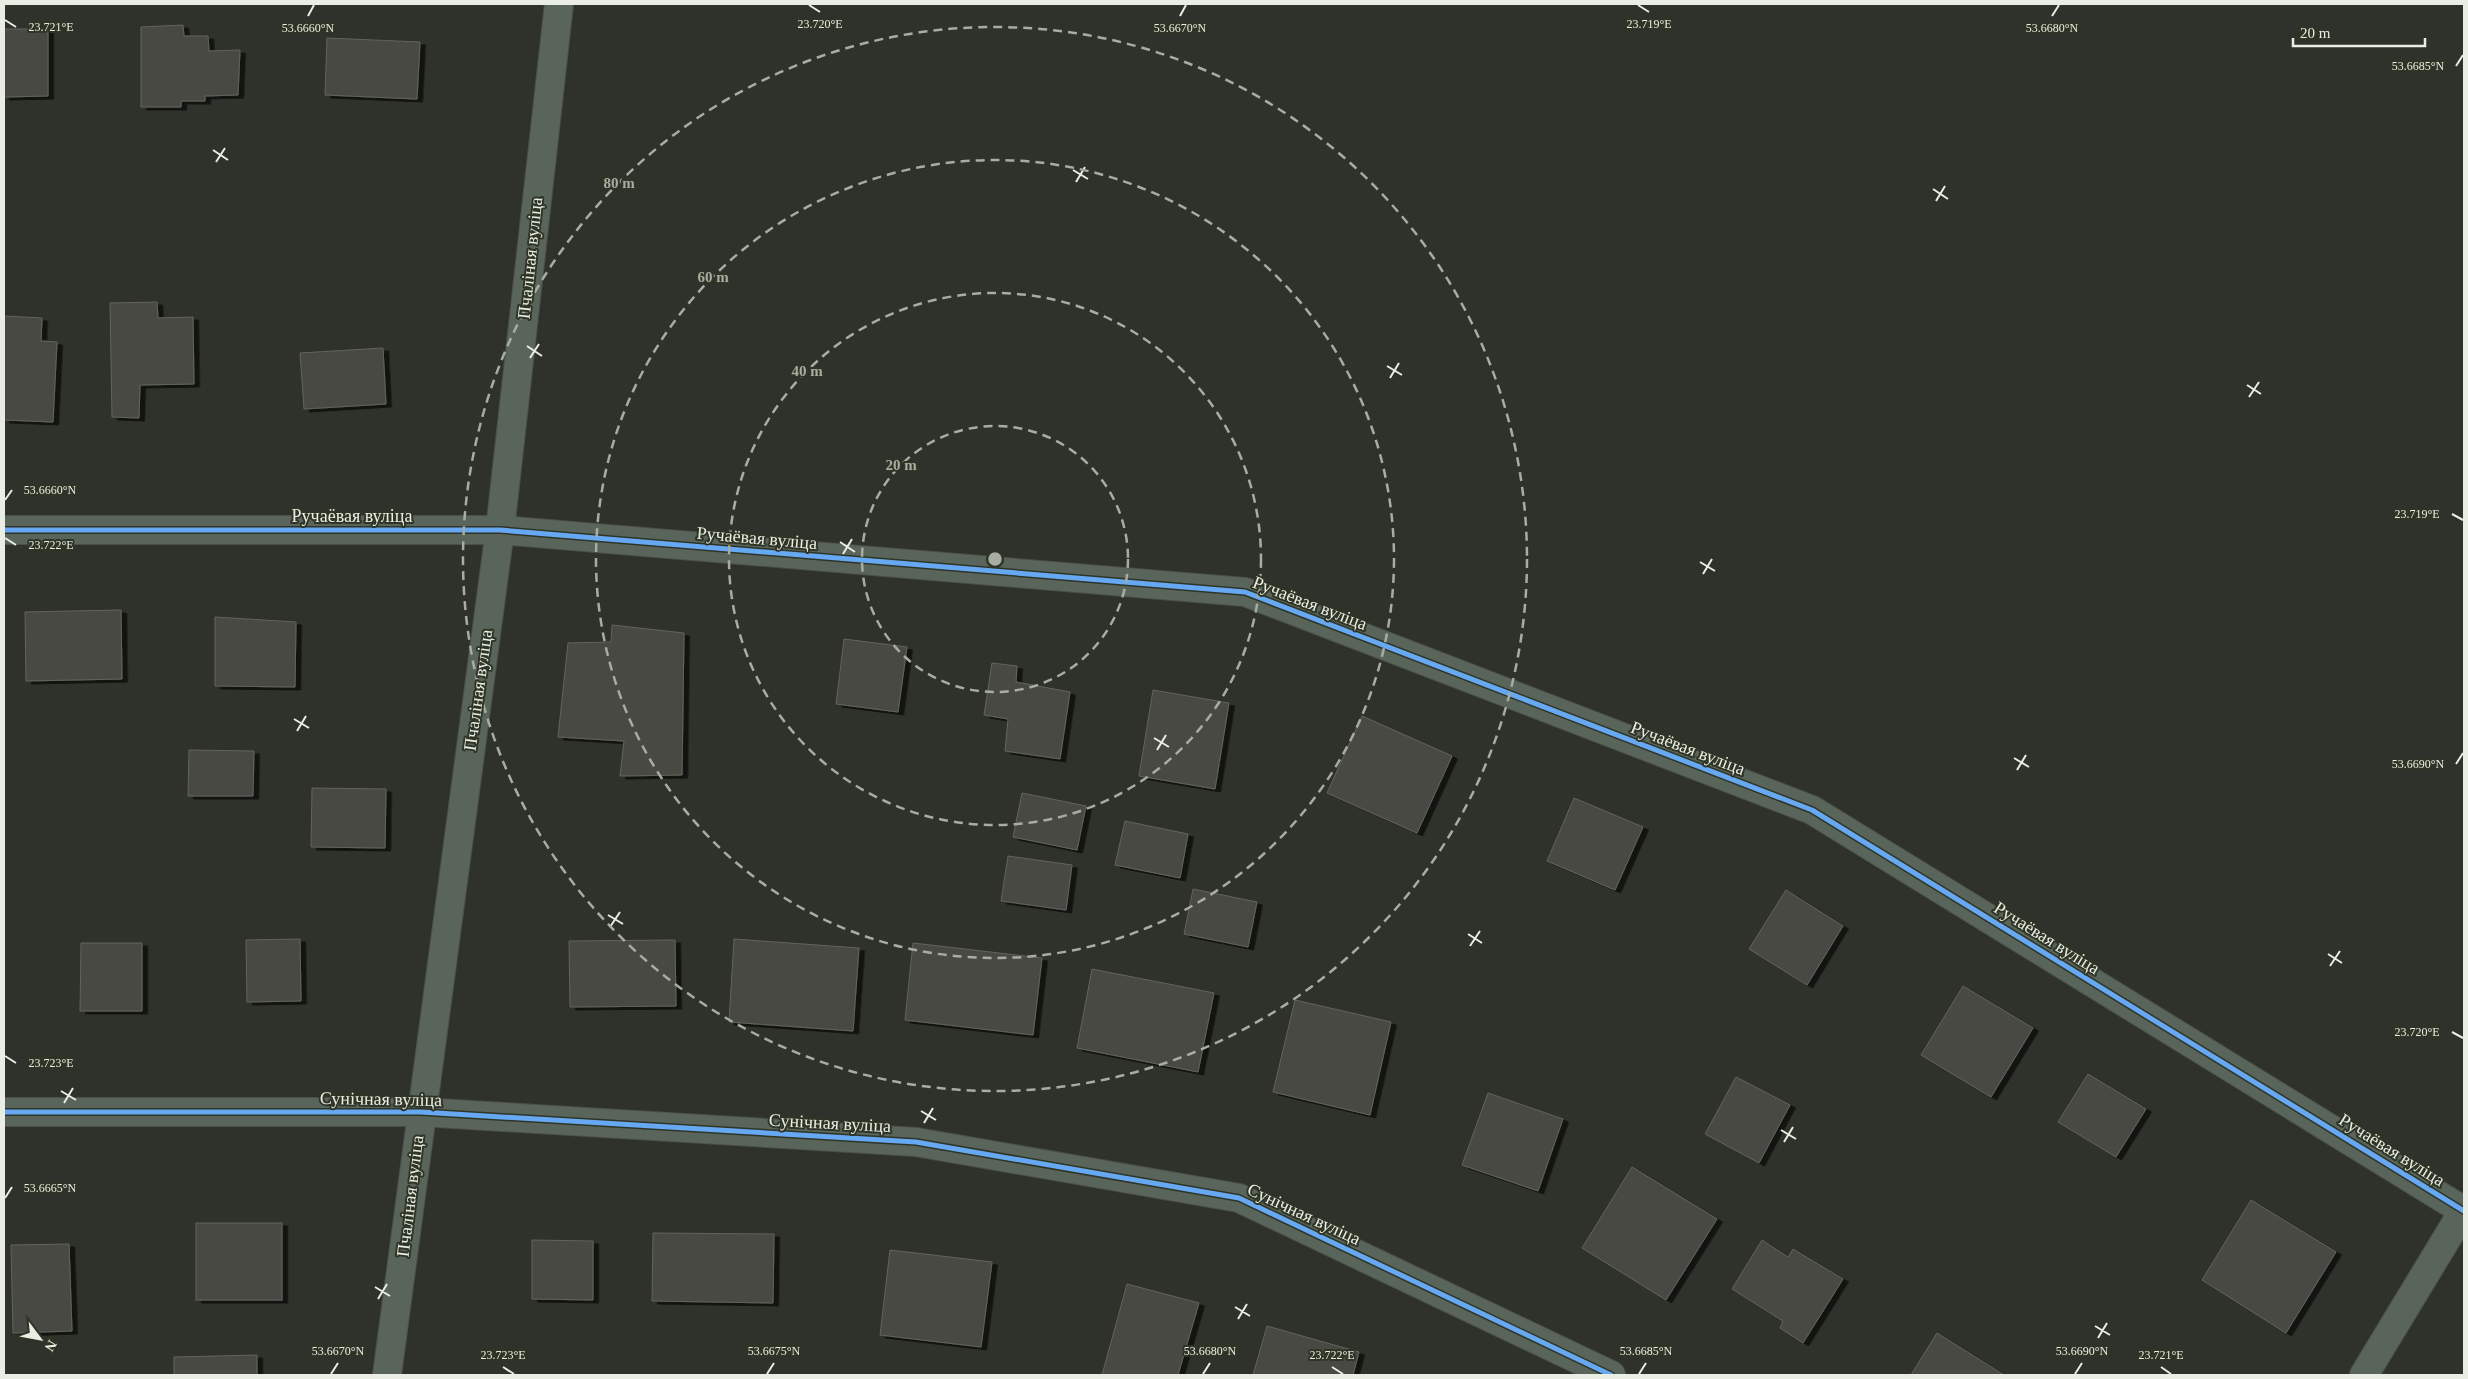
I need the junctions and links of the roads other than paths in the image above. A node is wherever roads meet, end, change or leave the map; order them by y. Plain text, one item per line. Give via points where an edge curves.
1 (559, 4) edge
2 (4, 530) edge
3 (500, 530) junction
4 (4, 1112) edge
5 (421, 1112) junction
6 (2464, 1210) edge
7 (386, 1375) edge
8 (1611, 1375) edge
9 (2364, 1375) edge

1 - 3 street, Пчаліная вуліца
2 - 3 street, Ручаёвая вуліца
3 - 5 street, Пчаліная вуліца
3 - 6 street, Ручаёвая вуліца via 1245,592 1812,810
4 - 5 street, Сунічная вуліца
5 - 7 street, Пчаліная вуліца
5 - 8 street, Сунічная вуліца via 916,1142 1239,1198
6 - 9 street

